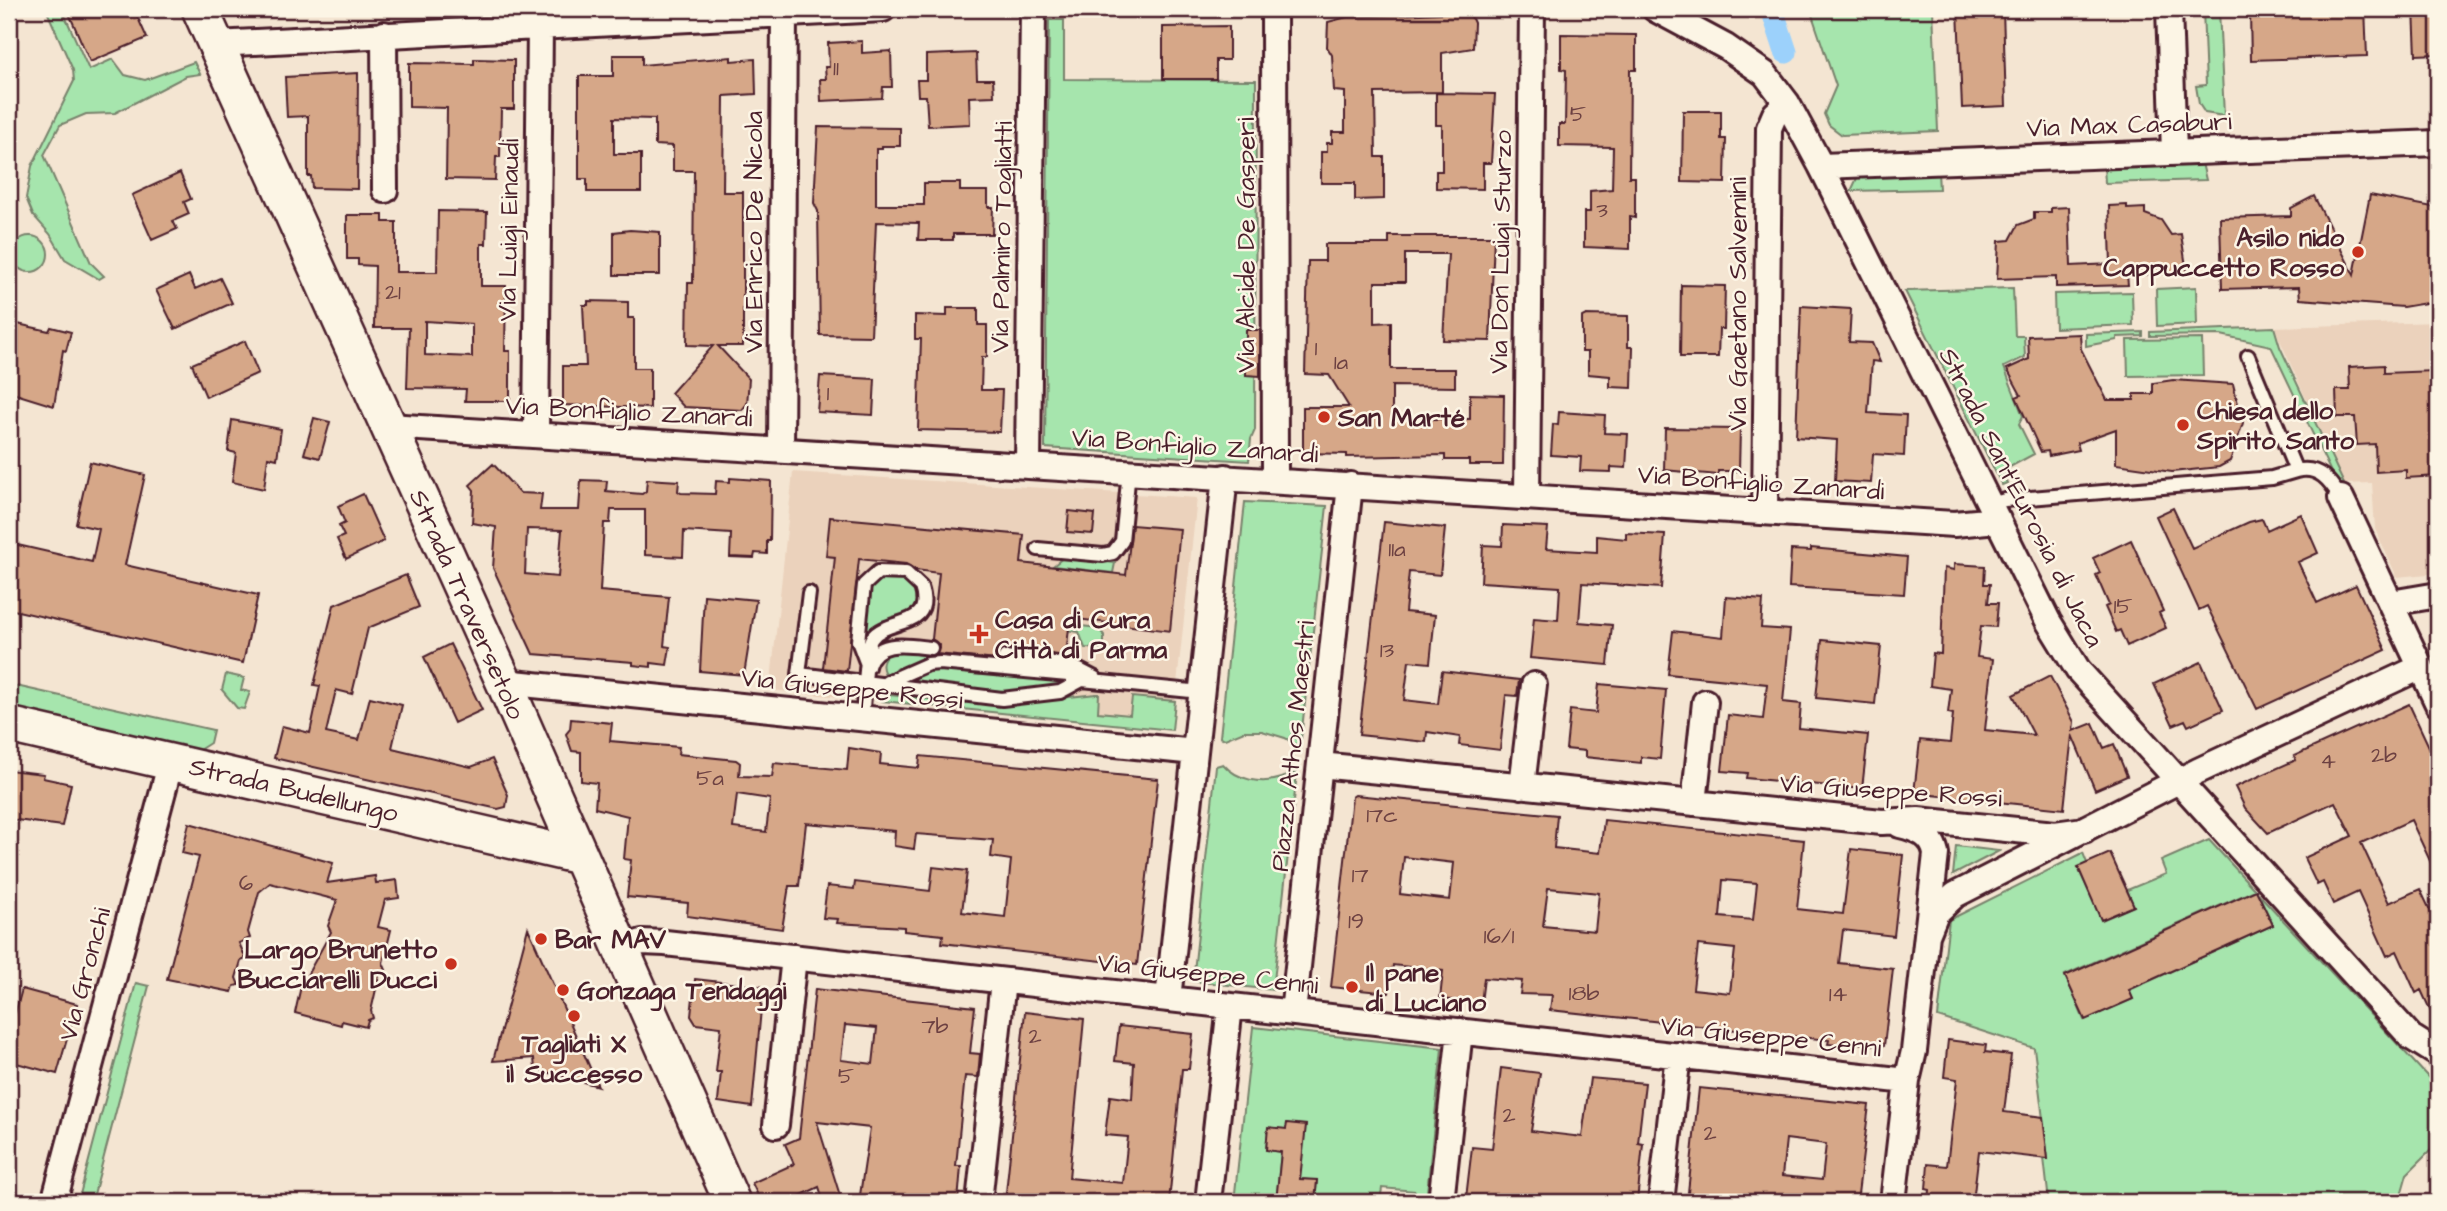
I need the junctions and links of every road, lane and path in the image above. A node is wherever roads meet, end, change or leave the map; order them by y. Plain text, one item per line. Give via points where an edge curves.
1 (200, 9) edge
2 (883, 9) edge
3 (1033, 9) edge
4 (1274, 9) edge
5 (1532, 9) edge
6 (1655, 9) edge
7 (2169, 9) edge
8 (784, 14) junction
9 (540, 26) junction
10 (384, 34) junction
11 (216, 44) junction
12 (1787, 103) junction
13 (2438, 143) edge
14 (2174, 152) junction
15 (1821, 166) junction
16 (385, 190) dead end
17 (2248, 356) dead end
18 (388, 426) junction
19 (536, 435) junction
20 (781, 450) junction
21 (1028, 465) junction
22 (1129, 471) junction
23 (2296, 471) junction
24 (1224, 477) junction
25 (1275, 480) junction
26 (1350, 485) junction
27 (1527, 496) junction
28 (2341, 498) joint
29 (1765, 512) junction
30 (1994, 512) junction
31 (1038, 549) dead end
32 (809, 593) dead end
33 (2438, 595) edge
34 (2391, 603) junction
35 (931, 648) dead end
36 (1006, 657) dead end
37 (868, 667) junction
38 (2421, 667) junction
39 (866, 680) junction
40 (1082, 680) junction
41 (503, 682) junction
42 (887, 682) junction
43 (1101, 682) junction
44 (1534, 685) dead end
45 (1201, 692) junction
46 (1705, 702) dead end
47 (2438, 704) edge
48 (863, 709) junction
49 (9, 725) edge
50 (1195, 752) junction
51 (171, 761) junction
52 (1320, 765) junction
53 (2178, 782) junction
54 (1522, 786) junction
55 (1694, 803) junction
56 (1882, 822) junction
57 (2084, 830) junction
58 (579, 856) junction
59 (1927, 935) junction
60 (620, 949) junction
61 (794, 957) junction
62 (1003, 981) junction
63 (1168, 999) junction
64 (1230, 1006) junction
65 (1293, 1013) junction
66 (1460, 1031) junction
67 (2438, 1054) edge
68 (1678, 1055) junction
69 (1907, 1081) junction
70 (776, 1125) dead end
71 (54, 1202) edge
72 (732, 1202) edge
73 (979, 1202) edge
74 (1208, 1202) edge
75 (1441, 1202) edge
76 (1661, 1202) edge
77 (1893, 1202) edge

1 - 11 main road, Strada Traversetolo
2 - 8 street
3 - 21 street, Via Palmiro Togliatti
4 - 25 street, Via Alcide De Gasperi
5 - 27 street, Via Don Luigi Sturzo
6 - 12 street, Strada Sant'Eurosia di Jaca via 1751,63
7 - 14 street
8 - 9 street
8 - 20 street, Via Enrico De Nicola
9 - 10 street
9 - 19 street, Via Luigi Einaudi
10 - 11 street
10 - 16 street
11 - 18 main road, Strada Traversetolo
12 - 15 street, Strada Sant'Eurosia di Jaca
12 - 29 street, Via Gaetano Salvemini via 1769,128
13 - 14 street, Via Max Casaburi
14 - 15 street, Via Max Casaburi
15 - 30 street, Strada Sant'Eurosia di Jaca
17 - 23 lane
18 - 19 street, Via Bonfiglio Zanardi
18 - 41 main road, Strada Traversetolo
19 - 20 street, Via Bonfiglio Zanardi
20 - 21 street, Via Bonfiglio Zanardi
21 - 22 street, Via Bonfiglio Zanardi
22 - 24 street, Via Bonfiglio Zanardi
22 - 31 lane via 1122,541 1113,553
23 - 28 lane via 2320,473
23 - 30 lane via 2272,478 2005,500
24 - 25 street, Via Bonfiglio Zanardi
24 - 45 street
25 - 26 street, Via Bonfiglio Zanardi
26 - 27 street, Via Bonfiglio Zanardi
26 - 52 street, Piazza Athos Maestri
27 - 29 street, Via Bonfiglio Zanardi
28 - 34 street
29 - 30 street, Via Bonfiglio Zanardi via 1954,524
30 - 53 street, Strada Sant'Eurosia di Jaca via 2067,654
32 - 39 lane via 799,674
33 - 34 street
34 - 38 street
35 - 37 lane via 888,646 870,659
36 - 43 lane via 1070,665
37 - 37 lane via 872,638 915,618 922,608 921,587 906,573 878,572 864,585 858,641
37 - 39 lane
38 - 47 street
38 - 53 street, Via Giuseppe Rossi
39 - 42 lane
39 - 48 lane
40 - 42 lane via 940,663
40 - 42 lane via 1060,692 1002,699 909,689
40 - 43 lane
41 - 48 street, Via Giuseppe Rossi
41 - 58 main road, Strada Traversetolo
43 - 45 lane
44 - 54 street
45 - 50 street
46 - 55 street
48 - 50 street, Via Giuseppe Rossi
49 - 51 main road, Strada Budellungo
50 - 63 street
51 - 58 main road, Strada Budellungo
51 - 71 street, Via Gronchi
52 - 54 street, Via Giuseppe Rossi
52 - 65 street, Piazza Athos Maestri
53 - 57 street, Via Giuseppe Rossi
53 - 67 street, Strada Sant'Eurosia di Jaca via 2411,1037
54 - 55 street, Via Giuseppe Rossi
55 - 56 street, Via Giuseppe Rossi
56 - 57 street, Via Giuseppe Rossi via 1918,820 2055,834
56 - 59 street via 1917,829 1933,844 1936,860
57 - 59 street, Via Giuseppe Rossi via 1952,897 1934,916
58 - 60 main road, Strada Traversetolo
59 - 69 street
60 - 61 street, Via Giuseppe Cenni via 657,942
60 - 72 main road, Strada Traversetolo
61 - 62 street, Via Giuseppe Cenni
61 - 70 street
62 - 63 street, Via Giuseppe Cenni
62 - 73 street
63 - 64 street, Via Giuseppe Cenni
64 - 65 street, Via Giuseppe Cenni
64 - 74 street
65 - 66 street, Via Giuseppe Cenni
66 - 68 street, Via Giuseppe Cenni
66 - 75 street
68 - 69 street, Via Giuseppe Cenni
68 - 76 street
69 - 77 street

